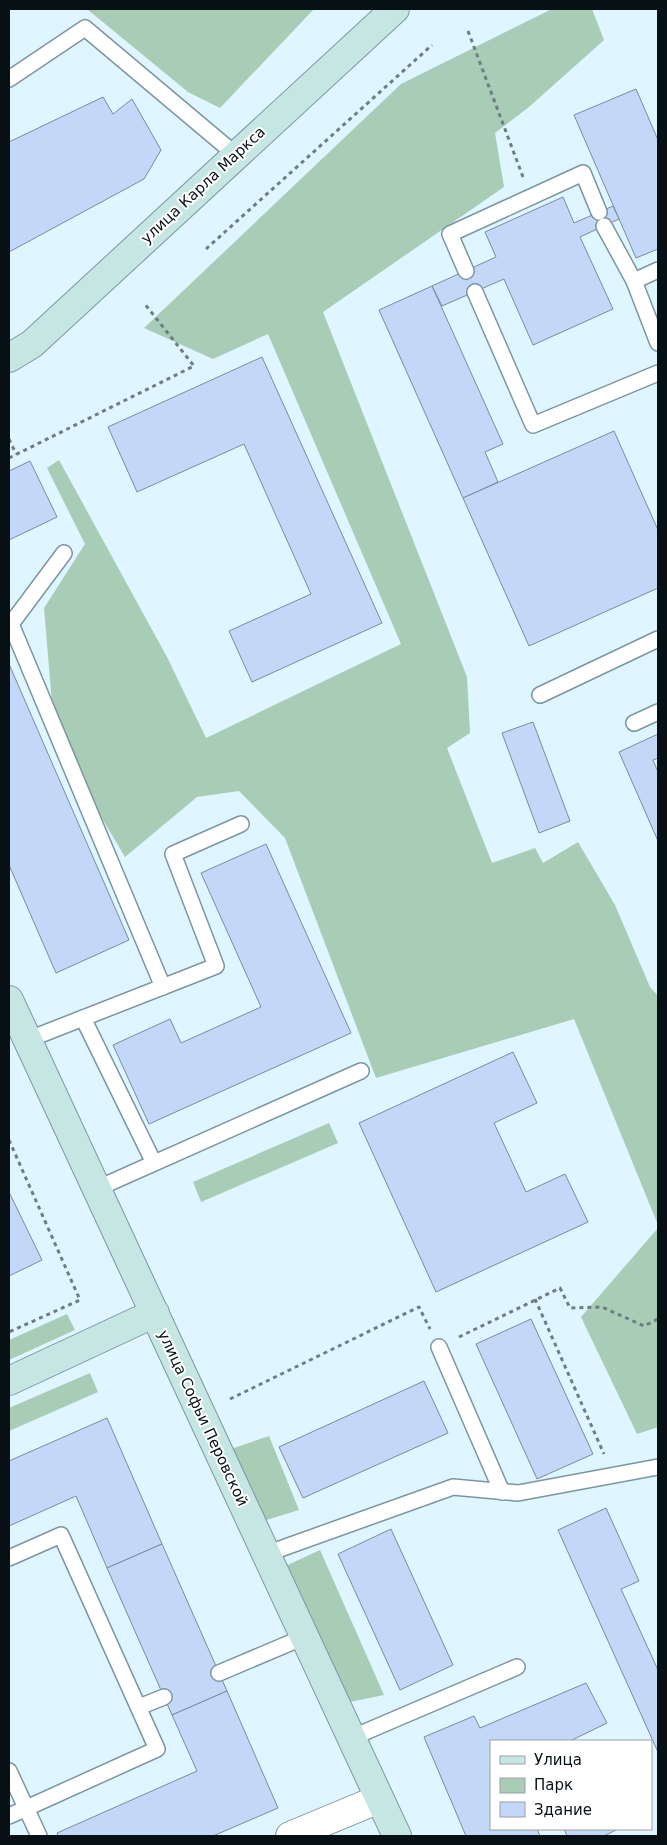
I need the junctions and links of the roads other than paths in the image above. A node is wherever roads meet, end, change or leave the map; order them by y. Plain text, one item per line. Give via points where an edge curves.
1 (395, 9) edge
2 (9, 79) edge
3 (236, 155) junction
4 (658, 270) edge
5 (466, 271) dead end
6 (634, 281) junction
7 (475, 292) dead end
8 (658, 343) edge
9 (9, 358) edge
10 (658, 374) edge
11 (64, 553) dead end
12 (10, 624) edge
13 (658, 639) edge
14 (540, 695) dead end
15 (658, 712) edge
16 (634, 723) dead end
17 (241, 824) dead end
18 (163, 987) junction
19 (9, 1000) edge
20 (83, 1018) junction
21 (27, 1040) junction
22 (361, 1071) dead end
23 (154, 1163) junction
24 (96, 1189) junction
25 (155, 1313) junction
26 (439, 1346) road end
27 (9, 1381) edge
28 (658, 1467) edge
29 (502, 1492) junction
30 (266, 1554) junction
31 (9, 1558) edge
32 (304, 1637) junction
33 (517, 1667) dead end
34 (219, 1673) dead end
35 (164, 1697) dead end
36 (139, 1707) junction
37 (351, 1738) junction
38 (9, 1771) edge
39 (379, 1799) junction
40 (26, 1808) junction
41 (9, 1816) edge
42 (39, 1836) edge
43 (290, 1836) edge
44 (397, 1836) edge

1 - 3 street, улица Карла Маркса
2 - 3 lane via 85,28
3 - 9 street, улица Карла Маркса via 32,344
4 - 6 lane
5 - 6 lane via 450,234 583,174
6 - 8 lane
7 - 10 lane via 532,425
11 - 12 lane
12 - 18 lane
13 - 14 lane
15 - 16 lane
17 - 18 lane via 173,854 216,966
18 - 20 lane
19 - 21 street, улица Софьи Перовской
20 - 21 lane
20 - 23 lane
21 - 24 street, улица Софьи Перовской
22 - 23 lane
23 - 24 lane
24 - 25 street, улица Софьи Перовской
25 - 27 street
25 - 30 street, улица Софьи Перовской
26 - 29 lane
28 - 29 lane via 518,1493
29 - 30 lane via 453,1487
30 - 32 street, улица Софьи Перовской
31 - 36 lane via 61,1535
32 - 34 lane
32 - 37 street, улица Софьи Перовской
33 - 37 lane
35 - 36 lane
36 - 40 lane via 157,1749
37 - 39 street, улица Софьи Перовской
38 - 40 lane
39 - 43 street
39 - 44 street, улица Софьи Перовской
40 - 41 lane
40 - 42 lane

